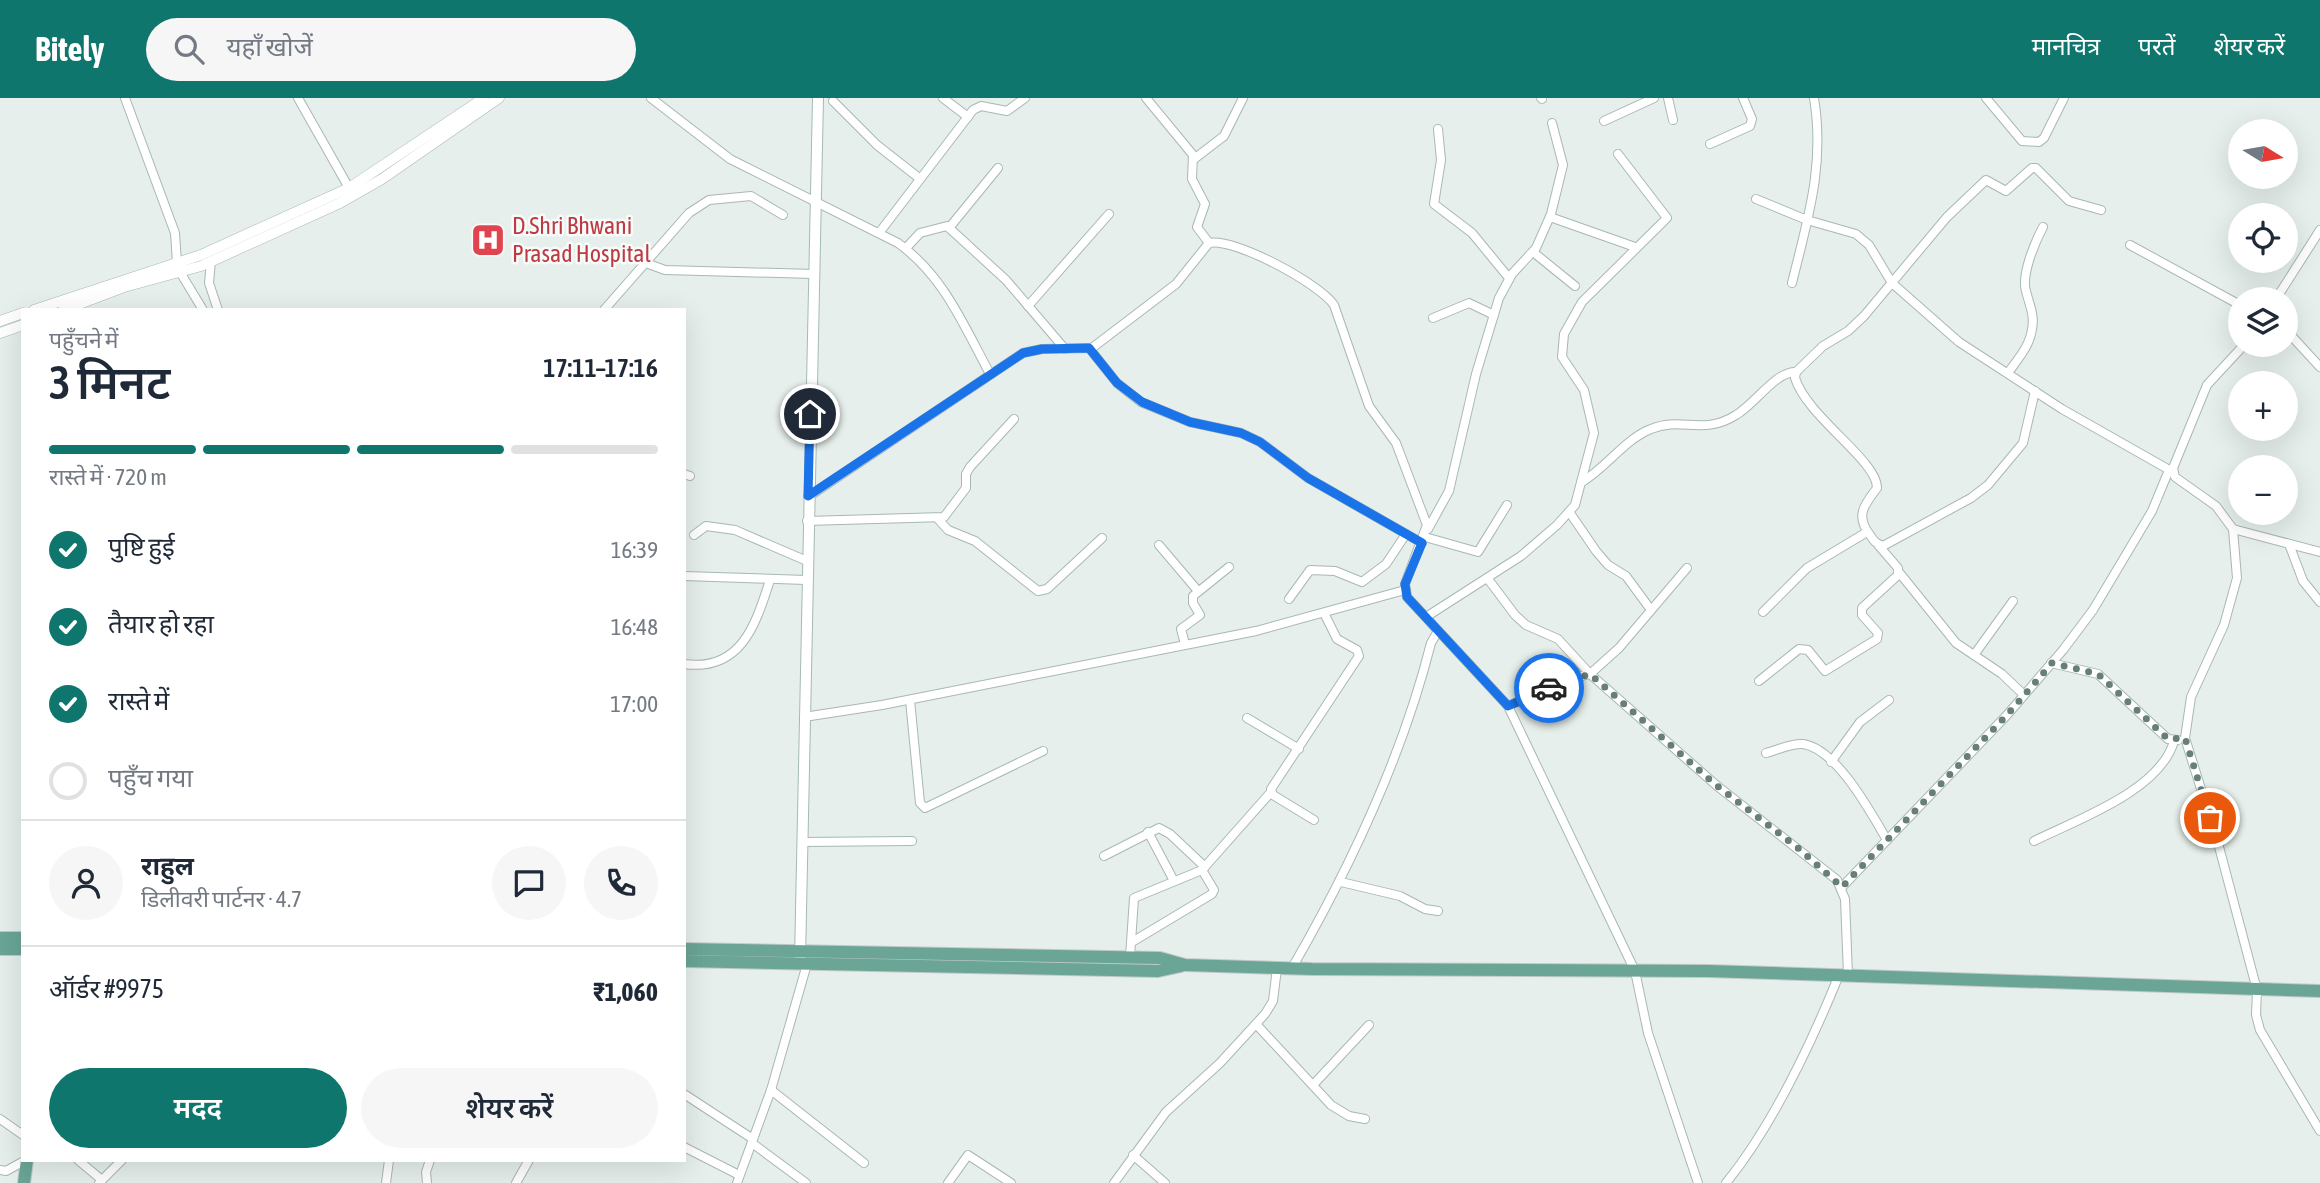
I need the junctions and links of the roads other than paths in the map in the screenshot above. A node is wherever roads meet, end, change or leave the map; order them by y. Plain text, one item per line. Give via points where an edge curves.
1 (125, 98) edge
2 (298, 98) edge
3 (484, 98) edge
4 (499, 98) edge
5 (651, 98) edge
6 (818, 98) edge
7 (943, 98) edge
8 (1025, 98) edge
9 (1146, 98) edge
10 (1243, 98) edge
11 (1654, 98) edge
12 (1668, 98) edge
13 (1742, 98) edge
14 (1814, 98) edge
15 (1986, 98) edge
16 (2064, 98) edge
17 (833, 101) dead end
18 (968, 117) junction
19 (1673, 120) dead end
20 (1604, 121) dead end
21 (1552, 123) dead end
22 (1438, 129) dead end
23 (1710, 144) dead end
24 (1618, 154) dead end
25 (1194, 159) junction
26 (998, 168) dead end
27 (919, 178) junction
28 (349, 188) junction
29 (1756, 199) dead end
30 (816, 202) junction
31 (2101, 210) dead end
32 (1109, 214) dead end
33 (783, 215) dead end
34 (1550, 217) junction
35 (1807, 220) junction
36 (2043, 227) dead end
37 (949, 228) junction
38 (2320, 230) edge
39 (879, 233) junction
40 (1209, 243) junction
41 (2130, 245) dead end
42 (1635, 247) junction
43 (906, 248) junction
44 (1533, 251) junction
45 (204, 261) junction
46 (643, 262) junction
47 (183, 266) junction
48 (814, 274) junction
49 (1509, 278) junction
50 (1791, 283) dead end
51 (1892, 284) junction
52 (1575, 286) dead end
53 (2284, 287) edge
54 (2228, 298) edge
55 (1028, 306) junction
56 (41, 308) edge
57 (68, 308) edge
58 (202, 308) edge
59 (217, 308) edge
60 (606, 308) edge
61 (21, 314) edge
62 (1494, 315) junction
63 (1433, 318) dead end
64 (0, 321) edge
65 (21, 326) edge
66 (0, 333) edge
67 (2298, 343) edge
68 (1089, 348) junction
69 (1065, 349) junction
70 (2233, 357) edge
71 (2320, 367) edge
72 (1796, 372) junction
73 (2008, 373) junction
74 (990, 374) junction
75 (2035, 391) junction
76 (1014, 419) dead end
77 (2171, 471) junction
78 (1583, 482) junction
79 (808, 496) junction
80 (1507, 505) dead end
81 (1570, 513) junction
82 (939, 519) junction
83 (807, 522) junction
84 (2233, 529) junction
85 (1867, 532) junction
86 (1406, 534) junction
87 (694, 535) dead end
88 (1425, 537) junction
89 (1102, 538) dead end
90 (2288, 544) junction
91 (1159, 545) dead end
92 (1879, 546) junction
93 (2320, 552) edge
94 (807, 561) junction
95 (1228, 567) dead end
96 (1686, 568) dead end
97 (1898, 571) junction
98 (686, 576) edge
99 (1488, 579) junction
100 (770, 580) junction
101 (806, 580) junction
102 (1405, 590) junction
103 (1198, 591) junction
104 (1289, 599) dead end
105 (2013, 601) dead end
106 (2320, 602) edge
107 (1651, 610) junction
108 (1763, 612) dead end
109 (1324, 613) junction
110 (1426, 617) junction
111 (1438, 631) junction
112 (1185, 644) junction
113 (1974, 655) junction
114 (2052, 663) junction
115 (686, 664) edge
116 (1590, 674) junction
117 (1759, 681) dead end
118 (2024, 695) junction
119 (910, 700) junction
120 (1889, 700) dead end
121 (1508, 706) junction
122 (804, 717) junction
123 (1247, 718) dead end
124 (2185, 738) junction
125 (2174, 741) junction
126 (1299, 749) junction
127 (1043, 751) dead end
128 (1766, 753) dead end
129 (1830, 762) junction
130 (1271, 792) junction
131 (1314, 820) dead end
132 (1148, 832) junction
133 (1887, 840) junction
134 (912, 841) dead end
135 (2034, 841) dead end
136 (802, 842) junction
137 (1104, 856) dead end
138 (1204, 869) junction
139 (1174, 881) junction
140 (1341, 882) junction
141 (1842, 887) junction
142 (1438, 911) dead end
143 (0, 938) edge
144 (21, 938) edge
145 (1132, 942) junction
146 (0, 949) edge
147 (21, 949) edge
148 (686, 956) edge
149 (1130, 957) junction
150 (803, 960) junction
151 (1185, 965) junction
152 (1277, 968) junction
153 (1292, 968) junction
154 (1635, 971) junction
155 (1844, 975) junction
156 (2258, 990) junction
157 (2320, 991) edge
158 (1256, 1024) junction
159 (1369, 1025) dead end
160 (1313, 1085) junction
161 (771, 1090) junction
162 (686, 1095) edge
163 (0, 1119) edge
164 (1365, 1119) dead end
165 (2320, 1131) edge
166 (21, 1134) edge
167 (752, 1141) junction
168 (686, 1148) edge
169 (1133, 1155) junction
170 (22, 1162) edge
171 (26, 1162) edge
172 (80, 1162) edge
173 (120, 1162) edge
174 (389, 1162) edge
175 (429, 1162) edge
176 (528, 1162) edge
177 (864, 1163) dead end
178 (0, 1170) edge
179 (738, 1179) edge
180 (1117, 1179) edge
181 (100, 1182) edge
182 (24, 1183) edge
183 (386, 1183) edge
184 (427, 1183) edge
185 (516, 1183) edge
186 (806, 1183) edge
187 (948, 1183) edge
188 (1011, 1183) edge
189 (1129, 1183) edge
190 (1165, 1183) edge
191 (1698, 1183) edge
192 (1726, 1183) edge

1 - 47 street
2 - 28 street
3 - 28 street
4 - 45 street via 340,203
5 - 30 street via 730,159
6 - 30 main road
7 - 18 street
8 - 18 street via 1007,111 981,106
9 - 25 street
10 - 25 street via 1224,136
11 - 20 street
12 - 19 street
13 - 23 street via 1752,119 1750,126
14 - 35 street via 1819,149
15 - 16 street via 2022,141 2029,143 2045,138
17 - 27 street
18 - 27 street
21 - 34 street via 1563,165
22 - 49 street via 1441,160 1434,204 1472,233
24 - 42 street via 1667,218
25 - 40 street via 1192,179 1205,204 1198,227
26 - 37 street
27 - 39 street
28 - 45 street
29 - 35 street
30 - 39 street
30 - 48 main road
31 - 51 street via 2069,201 2036,168 2006,191 1986,180 1947,216
32 - 55 street
33 - 46 street via 751,196 713,198 689,213
34 - 42 street
34 - 44 street
35 - 50 street
35 - 51 street via 1864,240
36 - 73 street via 2031,252 2025,288 2033,328
37 - 43 street via 923,232
37 - 55 street
38 - 53 street
39 - 43 street
40 - 68 street via 1176,284
40 - 88 street via 1247,249 1327,295 1369,406 1396,443
41 - 54 street
42 - 78 street via 1576,309 1561,348 1565,365 1584,390 1594,433
43 - 74 street via 931,270 947,293
44 - 49 street
44 - 52 street
45 - 47 street
45 - 59 street
46 - 48 street via 665,270
46 - 60 street
47 - 56 street
47 - 57 street
47 - 58 street
48 - 79 main road
49 - 62 street
51 - 72 street via 1848,331 1823,346
51 - 73 street via 1959,342
55 - 69 street
61 - 64 street
62 - 63 street via 1469,303
62 - 88 street via 1449,491
65 - 66 street
67 - 71 street
68 - 69 street
68 - 86 street via 1117,383 1142,402 1190,422 1260,442 1308,478
69 - 74 street via 1031,350
70 - 77 street via 2207,385
72 - 78 street via 1784,373 1752,406 1717,425 1659,426 1643,432
72 - 85 street via 1797,384 1815,412 1875,476 1877,488 1861,512
73 - 75 street
74 - 79 street
75 - 77 street
75 - 92 street via 2024,443 1987,485
76 - 82 street via 970,467 966,488
77 - 84 street via 2216,506
77 - 114 street via 2093,610
78 - 81 street
79 - 83 main road
80 - 88 street via 1478,552
81 - 99 street
81 - 107 street via 1596,551 1626,576
82 - 83 street
82 - 89 street via 948,530 975,541 1038,592 1047,589
83 - 94 main road
84 - 90 street
84 - 124 street via 2237,578 2224,625 2191,697
85 - 92 street
85 - 108 street via 1807,568
86 - 88 street
86 - 104 street via 1386,565 1362,582 1335,571 1310,570
87 - 94 street via 706,526 725,527
88 - 102 street
90 - 93 street
90 - 106 street via 2303,581
91 - 103 street
92 - 97 street
94 - 101 main road
95 - 103 street
96 - 107 street
97 - 113 street via 1956,643
97 - 117 street via 1897,578 1861,612 1878,633 1877,639 1825,671 1808,650 1799,649
98 - 100 street
99 - 110 street
99 - 116 street via 1515,615 1558,639
100 - 101 street
100 - 115 street via 756,621 736,651 705,664
101 - 122 main road
102 - 109 street
102 - 110 street
103 - 112 street via 1192,599 1199,618 1181,629
105 - 113 street
107 - 116 street
109 - 112 street
109 - 126 street via 1337,639 1357,650 1359,656
110 - 111 street
111 - 121 street
111 - 140 street via 1430,643 1393,761
112 - 119 street
113 - 118 street
114 - 118 street
114 - 125 street via 2098,674
116 - 121 street
116 - 141 street
118 - 133 street
119 - 122 street
119 - 127 street via 919,803 925,808
120 - 129 street via 1860,722
121 - 154 street
122 - 136 main road
123 - 126 street
124 - 125 street
124 - 156 street
125 - 135 street via 2167,755 2131,792
126 - 130 street
128 - 129 street via 1802,744
129 - 133 street via 1857,790
130 - 131 street
130 - 138 street
132 - 137 street
132 - 138 street via 1159,828 1169,833
132 - 139 street
133 - 141 street
134 - 136 street
136 - 150 main road
138 - 139 street
138 - 145 street via 1212,894
139 - 145 street via 1132,901
140 - 142 street
140 - 153 street
141 - 155 street via 1847,920
143 - 144 main road
145 - 149 street
146 - 147 main road
148 - 150 main road
149 - 150 main road
149 - 151 main road
150 - 151 main road via 1158,971
150 - 161 street
151 - 152 main road
152 - 153 main road
152 - 158 street via 1273,1001
153 - 154 main road
154 - 155 main road
154 - 191 street via 1648,1033
155 - 156 main road
155 - 192 street via 1769,1119
156 - 157 main road
156 - 165 street via 2260,1030
158 - 160 street
158 - 169 street via 1166,1112
159 - 160 street
160 - 164 street via 1339,1111
161 - 167 street
161 - 177 street
162 - 167 street
163 - 166 street
167 - 179 street
167 - 186 street
168 - 179 street
169 - 180 street
169 - 190 street
170 - 178 street
171 - 182 main road
172 - 181 street
173 - 181 street
174 - 183 street
175 - 184 street
176 - 185 street
180 - 189 street
187 - 188 street via 968,1155

